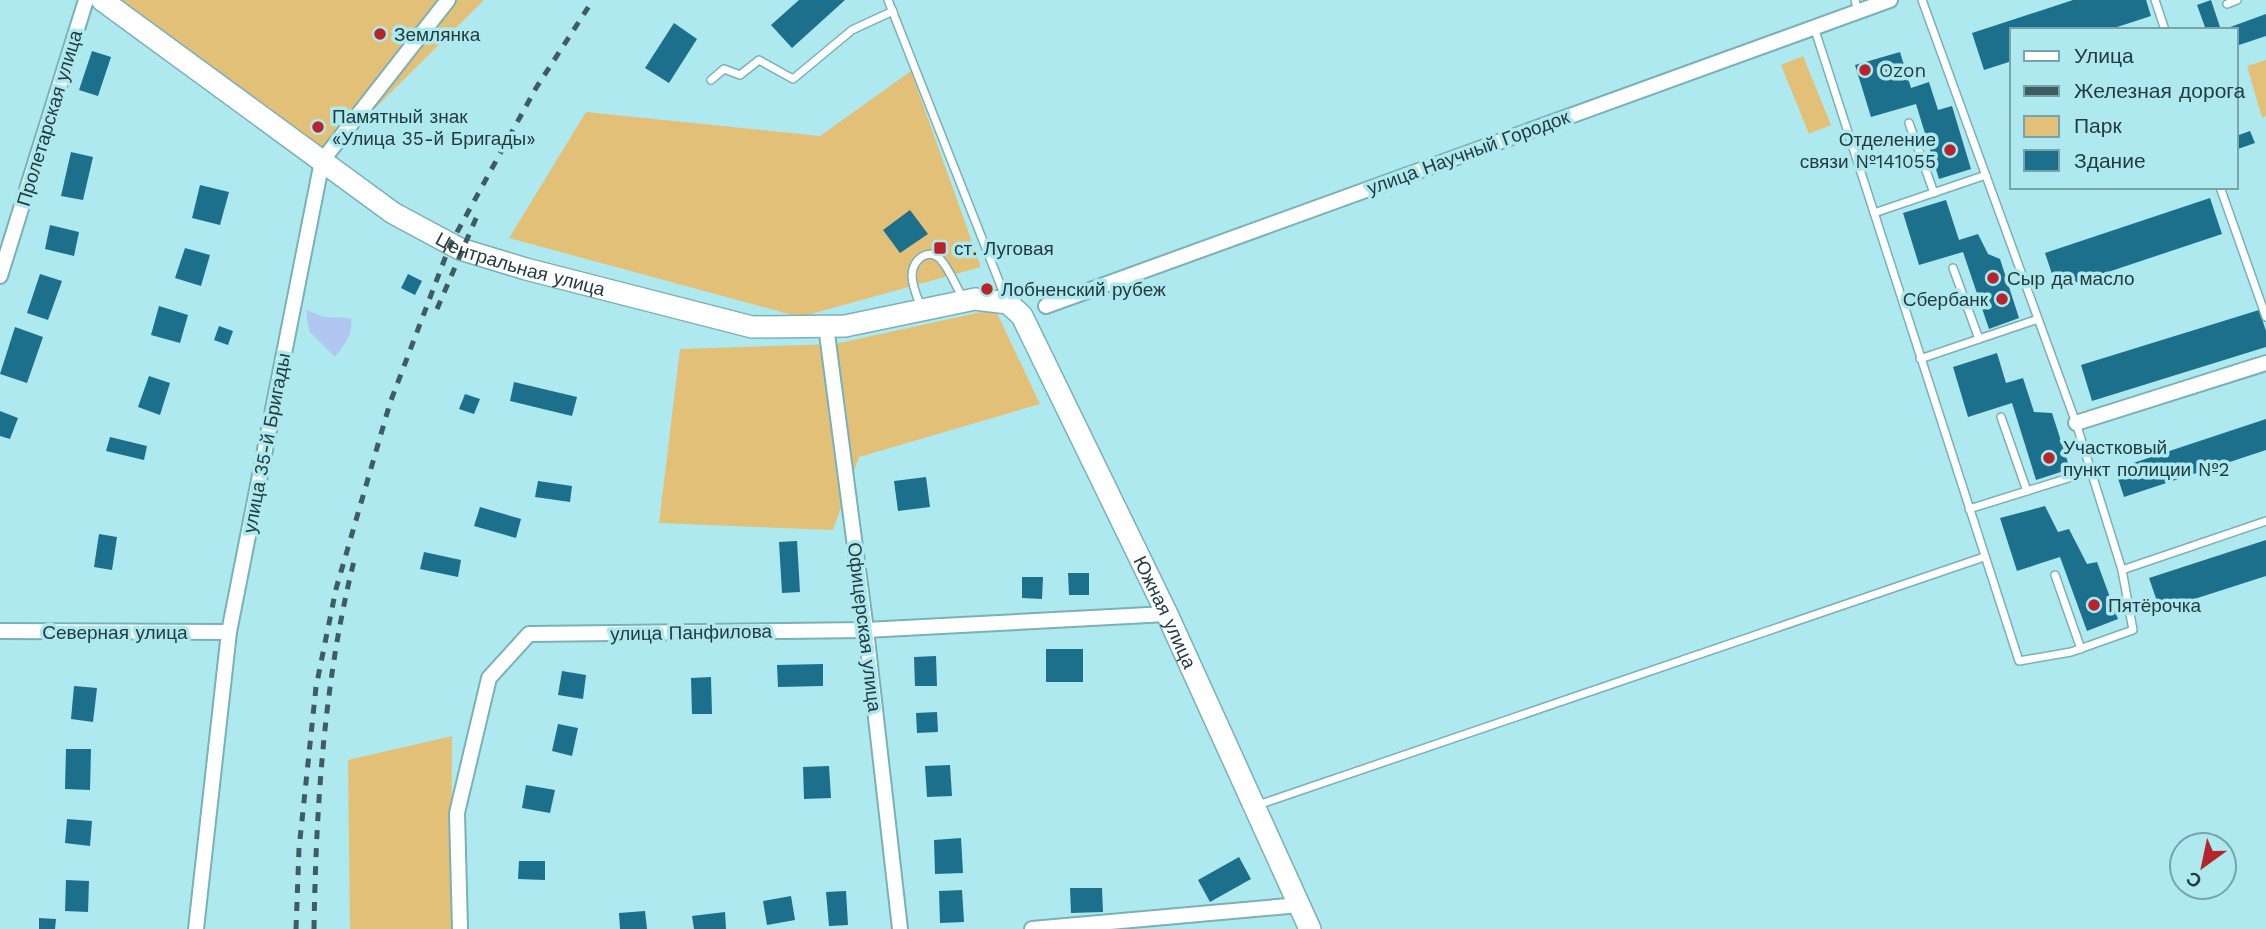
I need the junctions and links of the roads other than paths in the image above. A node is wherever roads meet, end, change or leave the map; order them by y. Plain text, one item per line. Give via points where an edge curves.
1 (86, 0) edge
2 (102, 0) edge
3 (448, 0) edge
4 (888, 0) edge
5 (1890, 0) edge
6 (1922, 0) edge
7 (2155, 0) edge
8 (2237, 0) edge
9 (2227, 4) dead end
10 (1857, 5) edge
11 (893, 11) junction
12 (1814, 26) junction
13 (2164, 28) edge
14 (711, 80) dead end
15 (1909, 123) dead end
16 (321, 161) junction
17 (1986, 175) junction
18 (2221, 189) edge
19 (1934, 193) junction
20 (1874, 214) junction
21 (1953, 268) dead end
22 (0, 276) edge
23 (964, 302) junction
24 (1008, 303) junction
25 (1046, 306) dead end
26 (923, 311) junction
27 (2266, 317) edge
28 (2038, 320) junction
29 (826, 326) junction
30 (1979, 339) junction
31 (1920, 359) junction
32 (2266, 363) edge
33 (2001, 417) dead end
34 (2076, 423) junction
35 (2091, 471) junction
36 (2027, 491) junction
37 (1969, 509) junction
38 (2266, 521) edge
39 (1984, 557) junction
40 (2122, 570) junction
41 (2055, 575) dead end
42 (1167, 614) junction
43 (866, 630) junction
44 (0, 631) edge
45 (229, 632) junction
46 (2081, 649) junction
47 (1254, 806) junction
48 (1299, 905) junction
49 (197, 929) edge
50 (460, 929) edge
51 (900, 929) edge
52 (1032, 929) edge
53 (1310, 929) edge

1 - 22 street, Пролетарская улица
2 - 16 street, Центральная улица
3 - 16 street, улица 35-й Бригады
4 - 11 lane
5 - 10 street, улица Научный Городок
6 - 17 lane
7 - 13 lane
8 - 9 lane
10 - 12 street, улица Научный Городок
11 - 14 lane via 852,30 793,79 759,60 740,75 724,69
11 - 24 lane
12 - 20 lane
12 - 25 street, улица Научный Городок
15 - 19 lane
16 - 29 street, Центральная улица via 393,214 460,249 752,327
16 - 45 street, улица 35-й Бригады
17 - 19 lane
17 - 28 lane
18 - 27 lane
19 - 20 lane
20 - 31 lane
21 - 30 lane
23 - 24 street, Центральная улица
23 - 26 street, Центральная улица
23 - 26 lane via 941,260 926,254 915,263 912,274
24 - 42 street, Южная улица via 1023,316
26 - 29 street, Центральная улица
28 - 30 lane
28 - 34 lane
29 - 43 street, Офицерская улица
30 - 31 lane
31 - 37 lane
32 - 34 street
33 - 36 lane
34 - 35 lane
35 - 36 lane
35 - 40 lane
36 - 37 lane
37 - 39 lane
38 - 40 lane
39 - 46 lane via 2019,662
39 - 47 lane
40 - 46 lane via 2133,631
41 - 46 lane
42 - 43 street, улица Панфилова
42 - 47 street, Южная улица
43 - 50 street, улица Панфилова via 529,634 489,678 457,813
43 - 51 street, Офицерская улица
44 - 45 street, Северная улица
45 - 49 street, улица 35-й Бригады
47 - 48 street, Южная улица
48 - 52 street
48 - 53 street, Южная улица

